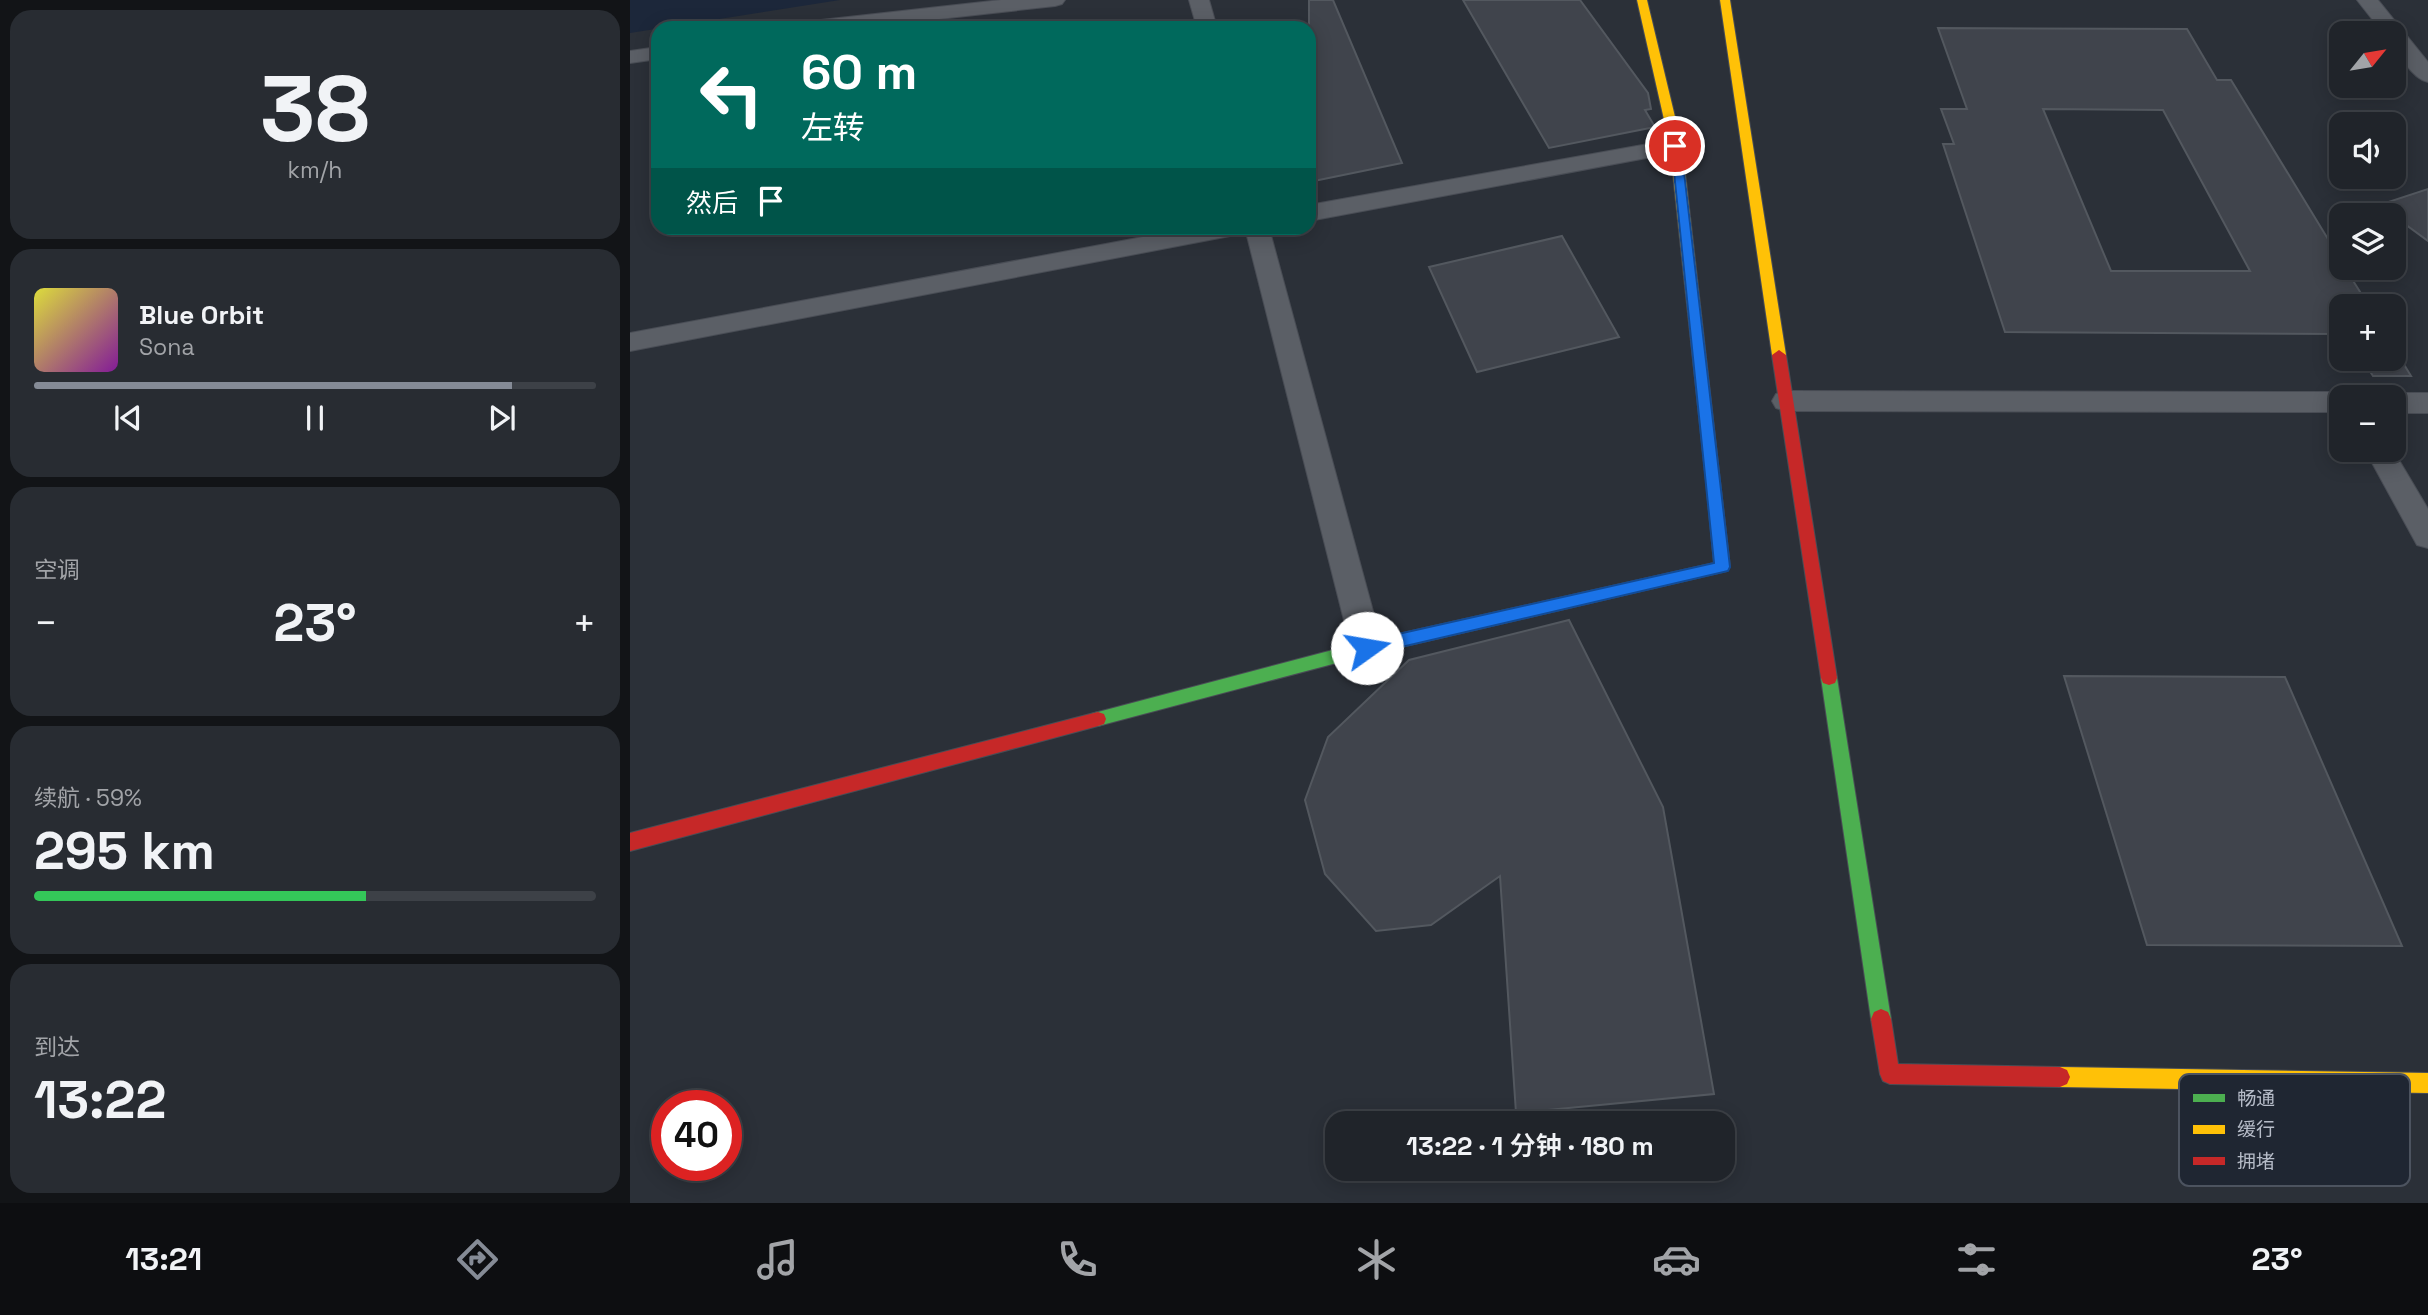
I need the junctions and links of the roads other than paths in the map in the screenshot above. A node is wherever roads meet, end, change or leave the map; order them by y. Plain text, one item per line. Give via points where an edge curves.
1 (1055, 0) edge
2 (1199, 0) edge
3 (1642, 0) edge
4 (1725, 0) edge
5 (2367, 0) edge
6 (866, 21) edge
7 (1204, 21) edge
8 (2384, 21) edge
9 (2406, 49) edge
10 (651, 53) edge
11 (630, 57) edge
12 (2428, 76) edge
13 (1675, 146) junction
14 (1316, 212) edge
15 (1193, 235) edge
16 (1259, 235) edge
17 (630, 342) edge
18 (1786, 401) junction
19 (2329, 402) edge
20 (2406, 403) edge
21 (2428, 403) edge
22 (2386, 462) edge
23 (2428, 536) edge
24 (1367, 648) junction
25 (630, 842) edge
26 (2179, 1079) edge
27 (2410, 1083) edge
28 (2428, 1083) edge

1 - 6 street
2 - 7 street
3 - 13 street
4 - 18 street
5 - 8 street
9 - 12 street
10 - 11 street
13 - 14 street
13 - 24 street via 1722,567
15 - 17 street
16 - 24 street
18 - 19 street
18 - 26 street via 1890,1074
20 - 21 street
22 - 23 street
24 - 25 street
27 - 28 street

